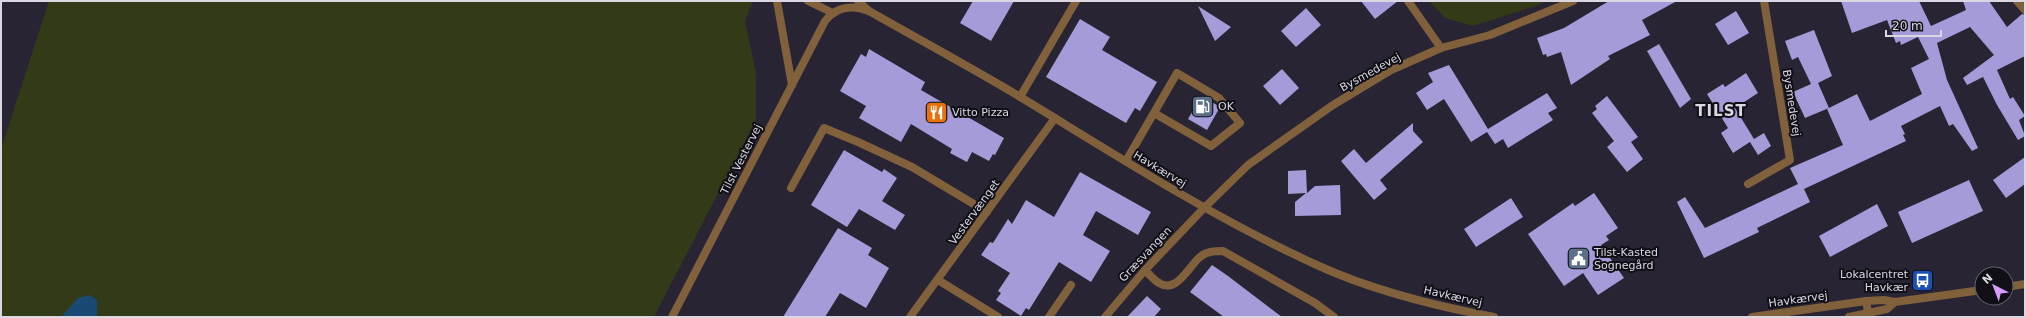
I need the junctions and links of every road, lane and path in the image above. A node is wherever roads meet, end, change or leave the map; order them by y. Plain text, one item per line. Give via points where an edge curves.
1 (777, 1) edge
2 (808, 1) edge
3 (858, 1) edge
4 (863, 1) edge
5 (1076, 1) edge
6 (1408, 1) edge
7 (1573, 1) edge
8 (1764, 1) edge
9 (2017, 1) edge
10 (2025, 10) edge
11 (869, 11) junction
12 (833, 13) junction
13 (1441, 48) junction
14 (792, 85) junction
15 (1020, 96) junction
16 (1154, 113) junction
17 (1055, 118) junction
18 (1126, 161) junction
19 (1748, 184) dead end
20 (791, 188) dead end
21 (1204, 208) junction
22 (988, 212) junction
23 (1144, 270) junction
24 (938, 280) junction
25 (2025, 284) edge
26 (1071, 285) dead end
27 (2014, 286) edge
28 (1974, 291) edge
29 (1866, 301) junction
30 (1895, 302) junction
31 (1869, 315) edge
32 (672, 317) edge
33 (910, 317) edge
34 (998, 317) edge
35 (1049, 317) edge
36 (1105, 317) edge
37 (1334, 317) edge
38 (1494, 317) edge
39 (1752, 317) edge
40 (1849, 317) edge

1 - 14 street
2 - 12 street
3 - 11 street
4 - 11 street
5 - 15 street
6 - 13 street
7 - 13 street, Bysmedevej via 1490,35
8 - 19 street, Bysmedevej via 1790,160
9 - 10 street
11 - 12 street, Havkærvej via 853,7
11 - 15 street, Havkærvej
12 - 14 street, Tilst Vestervej via 826,21
13 - 21 street, Bysmedevej via 1391,70 1333,105 1248,165
14 - 32 street, Tilst Vestervej
15 - 17 street, Havkærvej
16 - 16 street via 1177,73 1219,98 1240,123 1211,146
16 - 18 street
17 - 18 street, Havkærvej
17 - 22 street, Vestervænget
18 - 21 street, Havkærvej
20 - 22 street via 824,128 912,168
21 - 23 street, Græsvangen
21 - 38 street, Havkærvej via 1320,266 1369,285 1452,309
22 - 24 street, Vestervænget
23 - 36 street, Græsvangen
23 - 37 street via 1160,284 1170,285 1180,280 1200,257 1210,252 1223,251 1315,303
24 - 33 street, Vestervænget
24 - 34 street
25 - 27 street
26 - 35 street
28 - 30 street, Havkærvej
29 - 30 street, Havkærvej
29 - 31 street
29 - 39 street, Havkærvej
30 - 31 street, Havkærvej via 1887,309
31 - 40 street, Havkærvej

